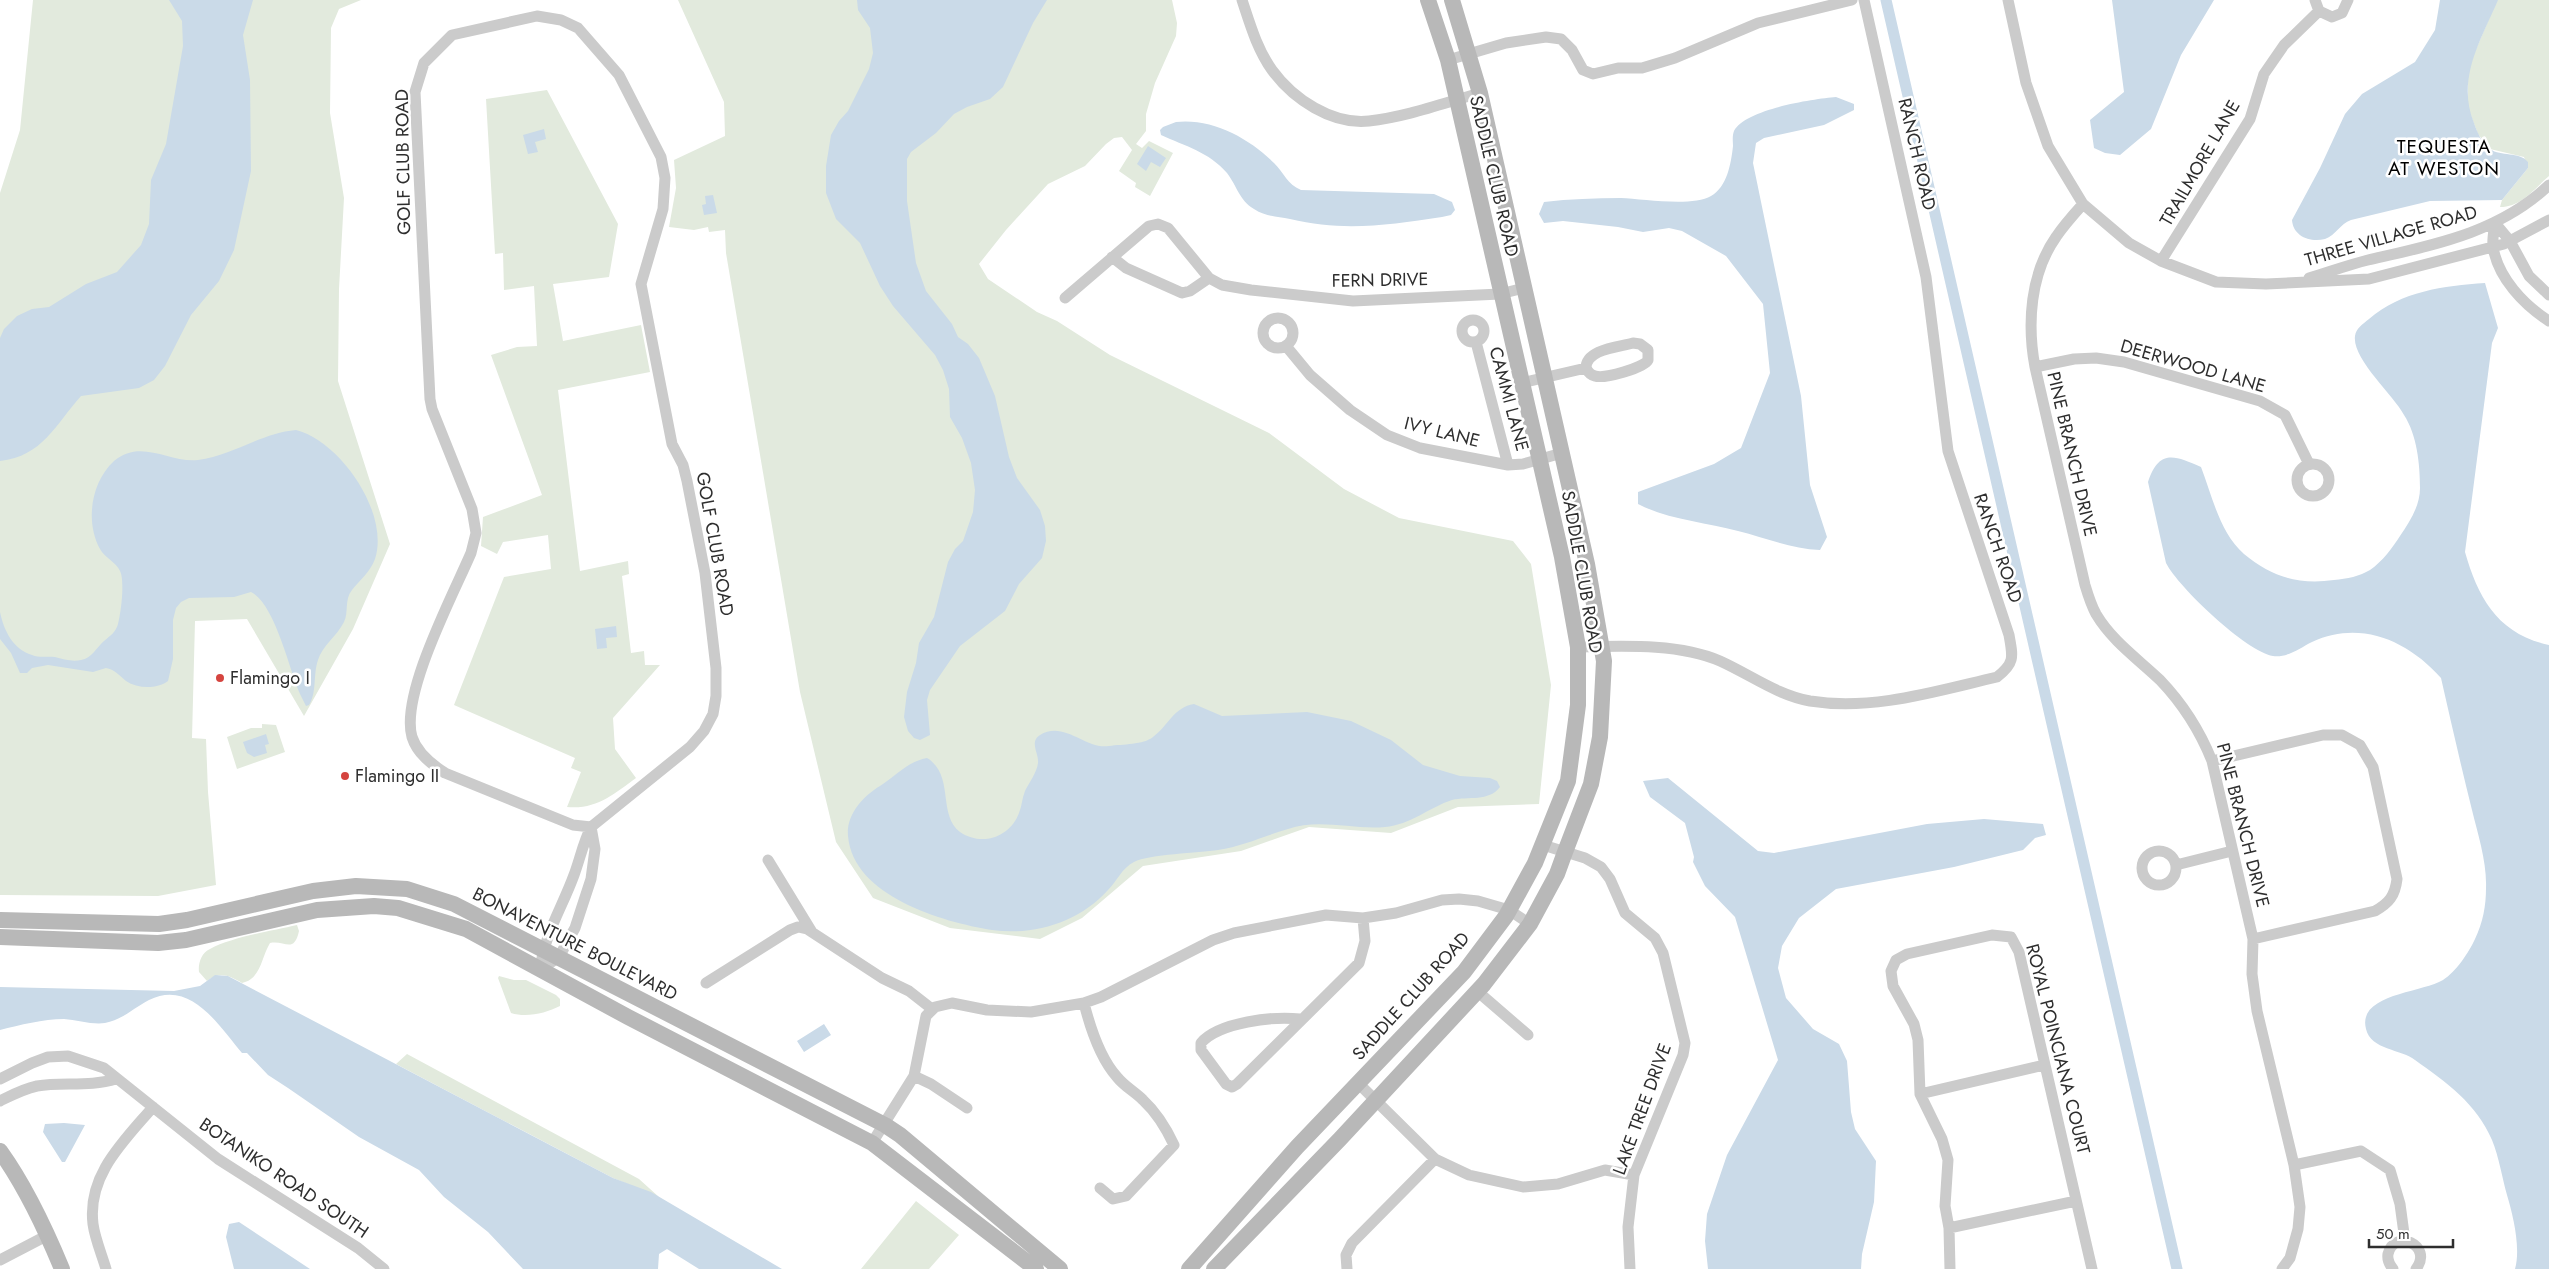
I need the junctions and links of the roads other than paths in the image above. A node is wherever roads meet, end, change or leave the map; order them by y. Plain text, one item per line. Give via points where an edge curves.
1 (1242, 0) edge
2 (1428, 0) edge
3 (1452, 0) edge
4 (1852, 0) edge
5 (1864, 0) edge
6 (2008, 0) edge
7 (2348, 0) edge
8 (2317, 5) edge
9 (1469, 54) junction
10 (1448, 60) junction
11 (1480, 93) junction
12 (1457, 99) junction
13 (2549, 185) edge
14 (2083, 204) junction
15 (2549, 220) edge
16 (2495, 223) junction
17 (2510, 241) junction
18 (2494, 247) junction
19 (1112, 257) junction
20 (2161, 261) junction
21 (1209, 278) junction
22 (2291, 284) junction
23 (1524, 288) junction
24 (1500, 294) junction
25 (2549, 295) edge
26 (1065, 298) dead end
27 (2549, 321) edge
28 (1476, 342) dead end
29 (1286, 346) dead end
30 (2035, 367) junction
31 (1586, 368) junction
32 (1545, 378) junction
33 (1521, 383) junction
34 (1562, 453) junction
35 (1540, 459) junction
36 (2309, 464) dead end
37 (1508, 465) junction
38 (1602, 646) junction
39 (1578, 647) junction
40 (2212, 761) junction
41 (590, 827) junction
42 (1542, 845) junction
43 (2232, 851) junction
44 (1566, 852) junction
45 (768, 860) dead end
46 (2176, 865) dead end
47 (574, 874) junction
48 (591, 879) junction
49 (1509, 910) junction
50 (1363, 918) junction
51 (0, 920) edge
52 (1530, 924) junction
53 (812, 932) junction
54 (0, 937) edge
55 (2252, 939) junction
56 (542, 948) junction
57 (559, 957) junction
58 (540, 970) junction
59 (706, 983) dead end
60 (1477, 991) junction
61 (1084, 1003) junction
62 (932, 1009) junction
63 (1300, 1019) junction
64 (1528, 1035) dead end
65 (2044, 1065) junction
66 (914, 1076) junction
67 (0, 1079) edge
68 (116, 1079) junction
69 (1358, 1083) junction
70 (1920, 1094) junction
71 (0, 1101) edge
72 (1375, 1101) junction
73 (153, 1107) junction
74 (967, 1108) dead end
75 (885, 1125) junction
76 (872, 1143) junction
77 (0, 1151) edge
78 (1435, 1159) junction
79 (2294, 1165) junction
80 (1634, 1175) junction
81 (1100, 1188) dead end
82 (2076, 1201) junction
83 (1949, 1228) junction
84 (48, 1234) junction
85 (2405, 1241) junction
86 (0, 1260) edge
87 (62, 1269) edge
88 (106, 1269) edge
89 (384, 1269) edge
90 (1036, 1269) edge
91 (1060, 1269) edge
92 (1189, 1269) edge
93 (1214, 1269) edge
94 (1347, 1269) edge
95 (1630, 1269) edge
96 (1950, 1269) edge
97 (2092, 1269) edge
98 (2282, 1269) edge
99 (2393, 1269) edge
100 (2416, 1269) edge

1 - 12 street via 1254,36 1272,70 1291,91 1315,108 1341,119 1368,121
2 - 10 street, SADDLE CLUB ROAD
3 - 9 street, SADDLE CLUB ROAD
4 - 9 street via 1758,23 1675,58 1642,68 1618,68 1593,74 1583,70 1572,50 1561,39 1546,37 1506,43
5 - 38 street, RANCH ROAD via 1926,277 1948,451 2009,635 2013,654 2010,667 1997,677 1895,700 1836,703 1782,693 1720,661 1689,653 1636,645
6 - 14 street, THREE VILLAGE ROAD via 2026,84 2048,146
7 - 8 street, TRAILMORE LANE via 2345,10 2337,16 2327,16
8 - 20 street, TRAILMORE LANE via 2264,74 2250,119
9 - 10 street
9 - 11 street, SADDLE CLUB ROAD
10 - 12 street, SADDLE CLUB ROAD
11 - 12 street
11 - 23 street, SADDLE CLUB ROAD
12 - 24 street, SADDLE CLUB ROAD
13 - 16 street, THREE VILLAGE ROAD via 2535,198
14 - 20 street, THREE VILLAGE ROAD via 2129,243
14 - 30 street, PINE BRANCH DRIVE via 2056,237 2036,286 2030,315
15 - 17 street, THREE VILLAGE ROAD
16 - 17 street
16 - 18 street
16 - 22 street, THREE VILLAGE ROAD via 2464,237 2365,261
17 - 18 street, THREE VILLAGE ROAD
17 - 25 street via 2529,276
18 - 22 street, THREE VILLAGE ROAD via 2369,279
18 - 27 street via 2503,273 2513,289 2537,314
19 - 21 street via 1126,268 1182,293
19 - 21 street, FERN DRIVE via 1149,226 1158,224 1168,228
19 - 26 street, FERN DRIVE
20 - 22 street, THREE VILLAGE ROAD via 2216,282
21 - 24 street, FERN DRIVE via 1222,285 1251,290 1353,300
23 - 24 street, FERN DRIVE
23 - 32 street, SADDLE CLUB ROAD
24 - 33 street, SADDLE CLUB ROAD
28 - 37 street, CAMMI LANE
29 - 37 street, IVY LANE via 1310,375 1350,410 1387,435 1420,448
30 - 36 street, DEERWOOD LANE via 2074,359 2124,362 2260,401 2284,415
30 - 40 street, PINE BRANCH DRIVE via 2078,559 2096,614 2119,643 2161,681 2184,710 2204,740
31 - 31 street via 1592,375 1600,376 1643,366 1649,356 1645,347 1633,343 1596,353 1588,359
31 - 32 street
32 - 33 street
32 - 34 street, SADDLE CLUB ROAD
33 - 35 street, SADDLE CLUB ROAD
34 - 35 street, IVY LANE
34 - 38 street, SADDLE CLUB ROAD
35 - 37 street, IVY LANE
35 - 39 street, SADDLE CLUB ROAD
38 - 39 street, RANCH ROAD
38 - 44 street, SADDLE CLUB ROAD via 1604,688 1600,737 1591,784
39 - 42 street, SADDLE CLUB ROAD via 1578,705 1568,781
40 - 43 street, PINE BRANCH DRIVE
40 - 55 street via 2323,735 2342,735 2360,745 2373,767 2397,879 2395,893 2387,904 2374,911
41 - 41 street, GOLF CLUB ROAD via 574,825 445,773 427,761 413,739 410,726 416,682 471,553 476,533 472,509 430,399 415,92 424,63 452,34 537,16 561,20 578,28 619,75 661,157 665,178 662,209 641,284 672,444 683,465 705,573 716,668 713,714 704,731 690,747
41 - 47 street, GOLF CLUB ROAD
41 - 48 street via 595,849
42 - 44 street, LAKE TREE DRIVE
42 - 49 street, SADDLE CLUB ROAD
43 - 46 street
43 - 55 street, PINE BRANCH DRIVE
44 - 52 street, SADDLE CLUB ROAD
44 - 80 street, LAKE TREE DRIVE via 1601,867 1625,913 1655,938 1663,953 1685,1043 1683,1056
45 - 53 street
47 - 48 street
47 - 56 street, GOLF CLUB ROAD
48 - 57 street via 575,928
49 - 50 street via 1459,899
49 - 52 street
49 - 69 street, SADDLE CLUB ROAD via 1464,972
50 - 61 street via 1326,916 1234,933 1199,946 1102,997
50 - 63 street via 1365,941 1359,963
51 - 56 street, BONAVENTURE BOULEVARD via 159,924 337,888 379,886 407,889 454,904
52 - 60 street, SADDLE CLUB ROAD
53 - 59 street via 802,928 790,930
53 - 62 street via 882,978 909,991
54 - 58 street, BONAVENTURE BOULEVARD via 158,943 186,940 317,910 374,906 398,908 466,929
55 - 79 street, PINE BRANCH DRIVE via 2257,1011
56 - 57 street, BONAVENTURE BOULEVARD
56 - 58 street, GOLF CLUB ROAD
57 - 58 street
57 - 75 street, BONAVENTURE BOULEVARD
58 - 76 street, BONAVENTURE BOULEVARD
60 - 64 street
60 - 72 street, SADDLE CLUB ROAD
61 - 62 street via 1031,1012 987,1010 952,1003
61 - 81 street via 1108,1065 1117,1078 1145,1101 1174,1145 1126,1196 1113,1199
62 - 66 street via 924,1019
63 - 63 street via 1232,1087 1226,1084 1200,1050 1205,1038 1240,1024 1266,1018
65 - 70 street
65 - 70 street, ROYAL POINCIANA COURT via 2019,952 2011,937 1992,935 1907,954 1896,960 1891,971 1893,986 1914,1024 1918,1040
65 - 82 street, ROYAL POINCIANA COURT
66 - 74 street
66 - 75 street
67 - 68 street, BOTANIKO ROAD SOUTH via 32,1062 68,1056 104,1068
68 - 71 street via 99,1084 37,1086
68 - 73 street, BOTANIKO ROAD SOUTH
69 - 72 street
69 - 92 street, SADDLE CLUB ROAD
70 - 83 street via 1942,1138 1948,1160 1945,1206
72 - 78 street
72 - 93 street, SADDLE CLUB ROAD
73 - 88 street via 109,1160 100,1179 93,1224
73 - 89 street, BOTANIKO ROAD SOUTH via 218,1159 358,1248
75 - 76 street
75 - 91 street, BONAVENTURE BOULEVARD
76 - 90 street, BONAVENTURE BOULEVARD
77 - 84 street via 14,1170
78 - 80 street via 1469,1175 1523,1187 1558,1184 1605,1170
78 - 94 street via 1352,1243 1346,1255
79 - 85 street via 2361,1151 2390,1170 2400,1204
79 - 98 street, PINE BRANCH DRIVE via 2300,1207 2298,1229 2290,1258
80 - 95 street, LAKE TREE DRIVE via 1628,1227
82 - 83 street
82 - 97 street, ROYAL POINCIANA COURT
83 - 96 street
84 - 86 street
84 - 87 street
85 - 99 street via 2395,1243 2389,1251 2388,1262
85 - 100 street via 2415,1244 2420,1253 2420,1264

